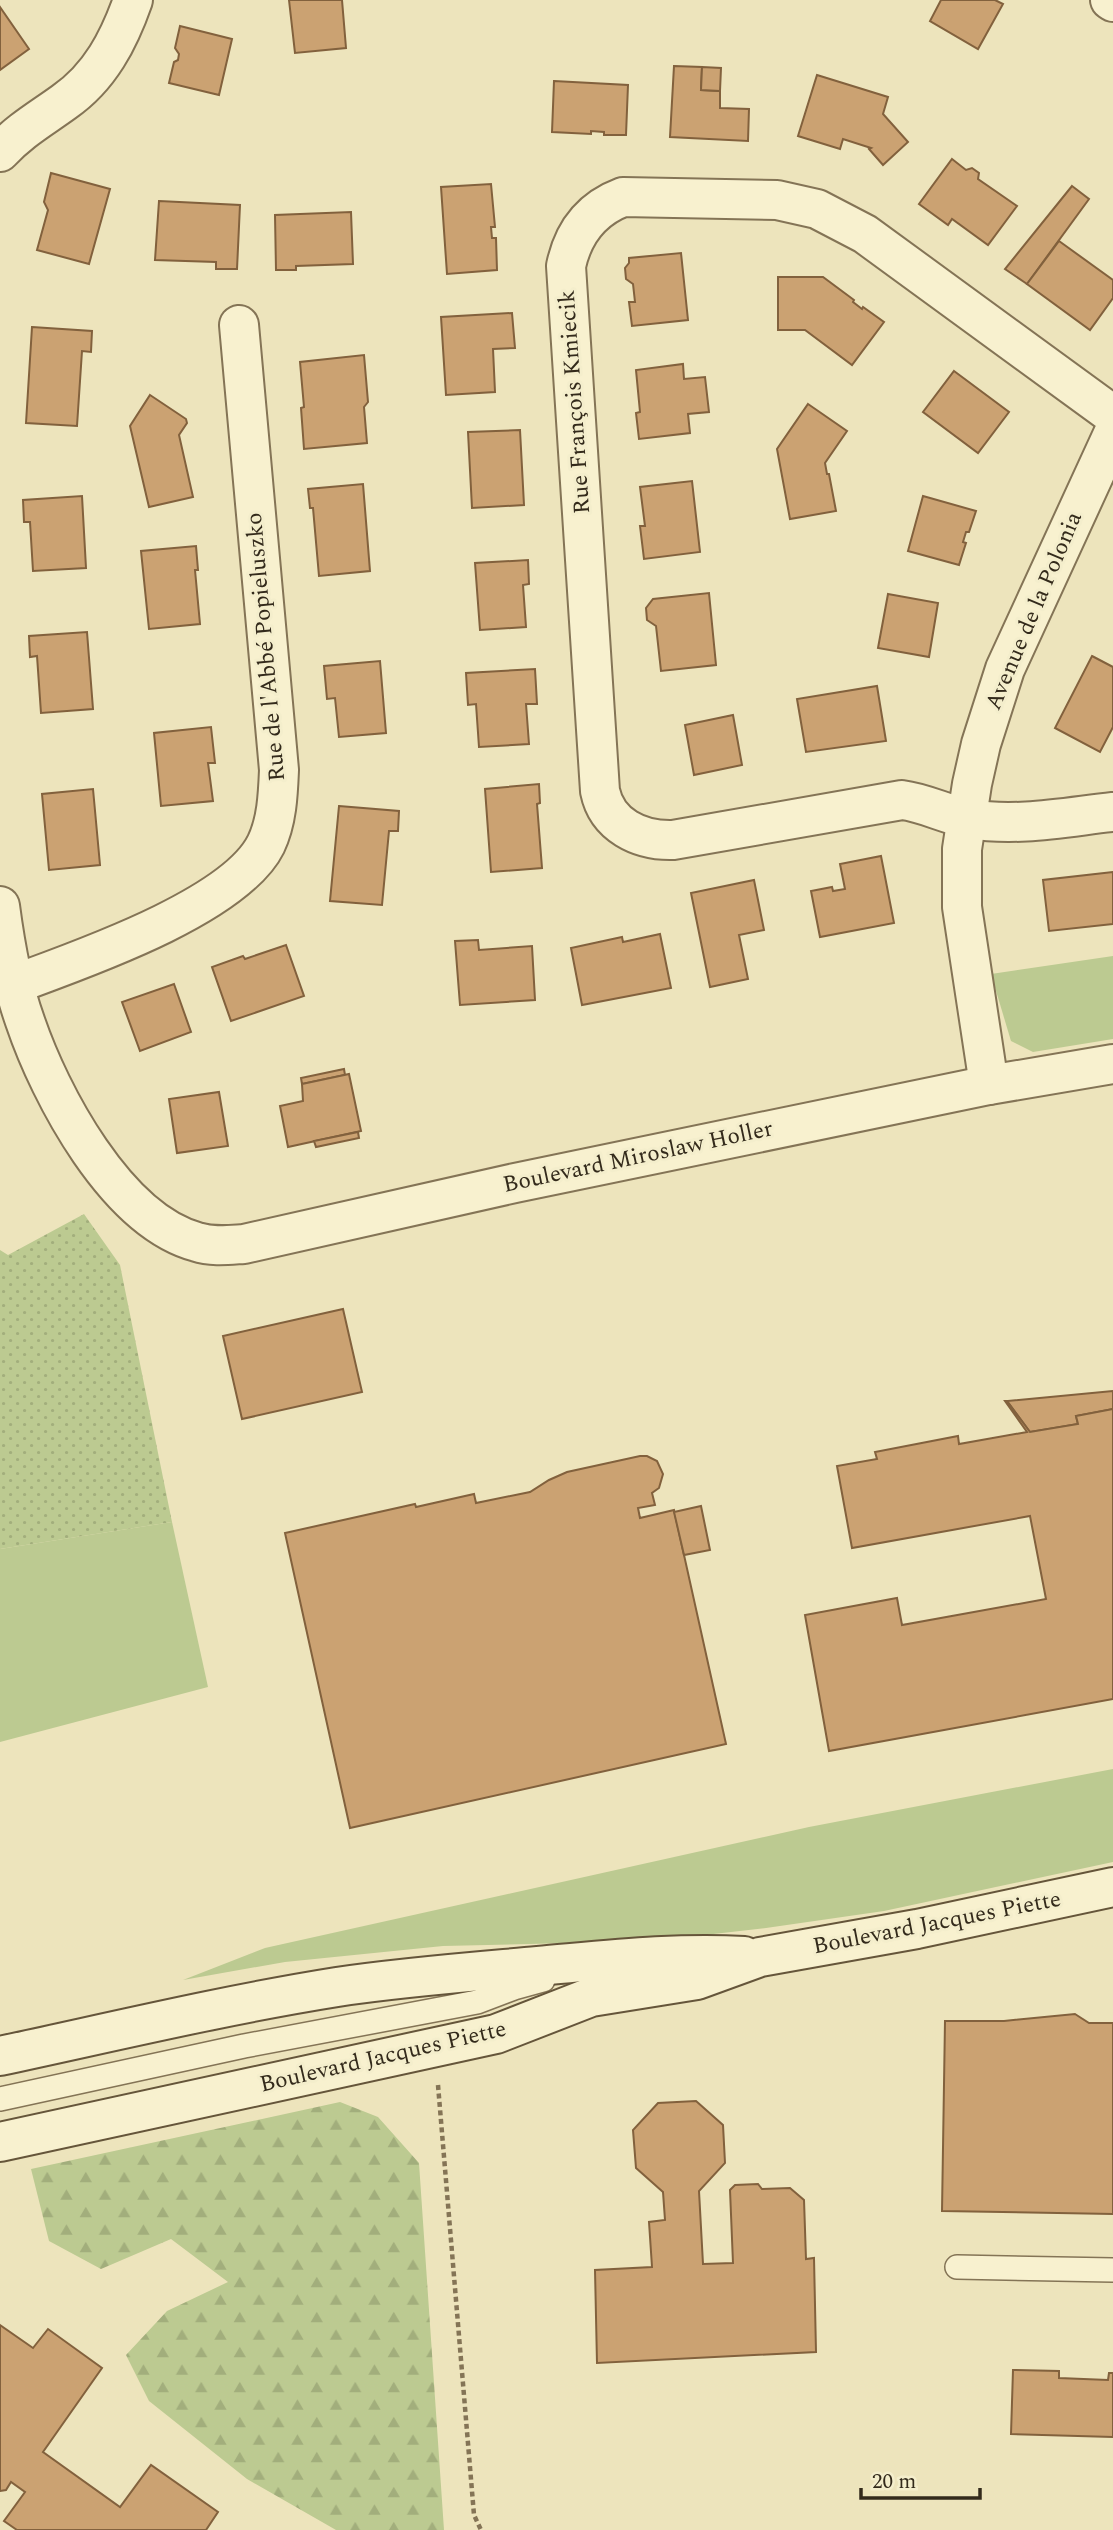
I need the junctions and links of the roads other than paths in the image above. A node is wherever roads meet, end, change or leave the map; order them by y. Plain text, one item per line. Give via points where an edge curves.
1 (133, 0) edge
2 (0, 152) edge
3 (239, 325) dead end
4 (1113, 415) edge
5 (1113, 434) edge
6 (1113, 812) edge
7 (967, 819) junction
8 (0, 906) edge
9 (15, 984) junction
10 (1113, 1064) edge
11 (989, 1085) junction
12 (1113, 1887) edge
13 (638, 1957) junction
14 (760, 1957) junction
15 (591, 1997) junction
16 (477, 2002) junction
17 (0, 2056) edge
18 (0, 2099) edge
19 (0, 2142) edge
20 (957, 2267) dead end
21 (1113, 2270) edge

1 - 2 street via 109,55 86,84 17,134
3 - 9 street, Rue de l'Abbé Popieluszko via 279,770 267,842 242,873 176,917
4 - 7 street, Rue François Kmiecik via 865,234 817,209 777,200 623,197 589,217 569,250 566,265 600,791 608,812 633,833 656,841 893,801 916,802
5 - 7 street, Avenue de la Polonia via 1005,669 981,744
6 - 7 street, Rue François Kmiecik via 1023,822
7 - 11 street, Avenue de la Polonia via 962,907
8 - 9 street, Boulevard Miroslaw Holler
9 - 11 street, Boulevard Miroslaw Holler via 33,1043 78,1132 101,1166 126,1195 167,1229 215,1245 244,1244
10 - 11 street, Boulevard Miroslaw Holler
12 - 14 street, Boulevard Jacques Piette
13 - 14 street, Boulevard Jacques Piette
13 - 16 lane via 514,1988
13 - 17 street, Boulevard Jacques Piette via 338,1987
14 - 15 street, Boulevard Jacques Piette via 697,1980
15 - 16 lane via 516,2006
15 - 19 street, Boulevard Jacques Piette via 496,2034
16 - 18 lane
20 - 21 lane

